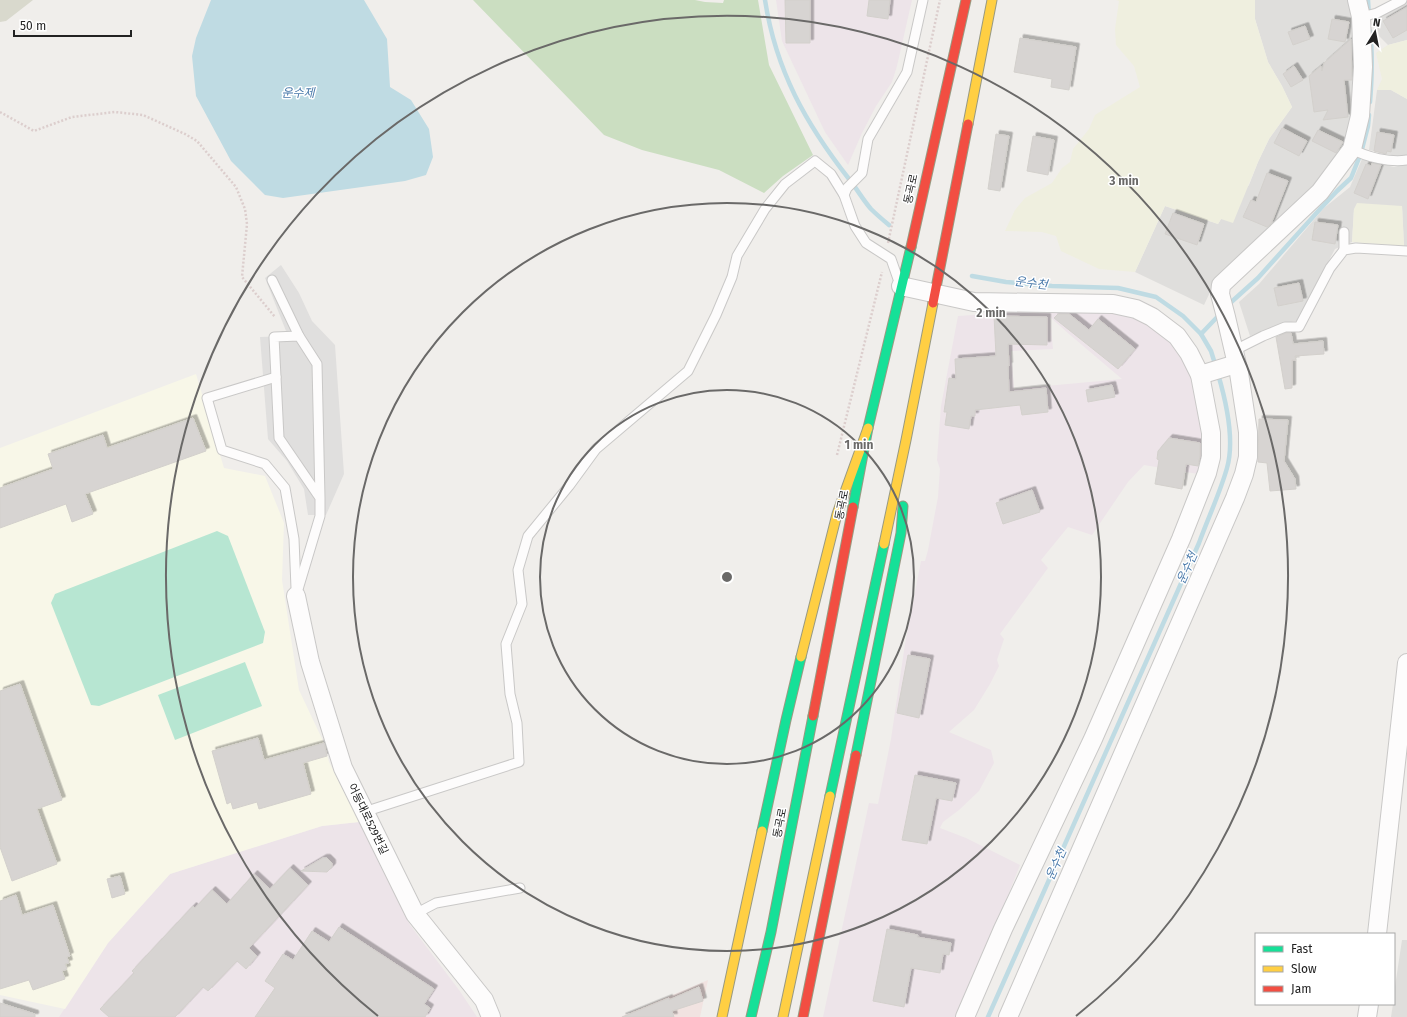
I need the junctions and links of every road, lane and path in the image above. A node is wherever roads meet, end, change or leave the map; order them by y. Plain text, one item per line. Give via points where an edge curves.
1 (923, 0) edge
2 (966, 0) edge
3 (992, 0) edge
4 (1402, 0) edge
5 (1365, 11) edge
6 (953, 16) dead end
7 (946, 85) junction
8 (0, 112) edge
9 (1358, 152) junction
10 (1407, 160) edge
11 (845, 192) junction
12 (1344, 232) dead end
13 (1344, 250) junction
14 (1407, 251) edge
15 (272, 280) dead end
16 (900, 286) junction
17 (934, 293) junction
18 (295, 336) junction
19 (1233, 360) junction
20 (1203, 374) junction
21 (276, 377) junction
22 (868, 428) junction
23 (906, 440) junction
24 (320, 498) junction
25 (296, 596) junction
26 (1407, 663) edge
27 (364, 812) junction
28 (520, 888) dead end
29 (415, 914) junction
30 (1377, 933) edge
31 (1369, 1005) edge
32 (491, 1017) edge
33 (722, 1017) edge
34 (751, 1017) edge
35 (783, 1017) edge
36 (803, 1017) edge
37 (965, 1017) edge
38 (1008, 1017) edge
39 (1367, 1017) edge

1 - 11 lane via 907,72 868,139 862,173
2 - 7 main road, 동곡로
3 - 17 main road
4 - 5 lane
5 - 9 street
6 - 7 main road
7 - 16 main road, 동곡로
8 - 18 path via 34,131 72,116 115,112 143,115 198,141 236,186 245,209 247,224 242,277
9 - 10 lane via 1396,162
9 - 19 street via 1320,192 1221,285 1220,294
11 - 16 lane via 855,226 866,243 891,259
11 - 27 lane via 831,174 815,161 785,184 765,209 737,256 732,277 716,316 688,371 596,449 528,536 518,570 522,604 506,644 510,694 518,723 519,762
12 - 13 lane
13 - 14 lane via 1356,248
13 - 19 lane via 1330,268 1299,327 1284,328 1263,336
15 - 18 lane
16 - 17 street
16 - 22 main road, 동곡로
17 - 20 street via 974,302 1113,304 1136,309 1152,317 1176,336
17 - 23 main road
18 - 21 lane via 274,337
18 - 24 lane via 317,364
19 - 20 street
19 - 38 street via 1239,373 1248,432 1248,457 1244,474
20 - 37 street via 1211,433 1211,457 1207,473 1181,539 1093,739 1003,929
21 - 24 lane via 279,438
21 - 25 lane via 207,398 222,450 265,464 285,488 294,540
22 - 33 main road via 837,514 786,720
22 - 34 main road, 동곡로 via 771,932
23 - 35 main road
23 - 36 main road via 902,532
24 - 25 lane via 320,516
25 - 27 street, 어등대로529번길 via 310,662 341,761
26 - 30 street
27 - 29 street, 어등대로529번길
28 - 29 lane via 436,903
29 - 32 street, 어등대로529번길 via 484,1000
31 - 39 street

